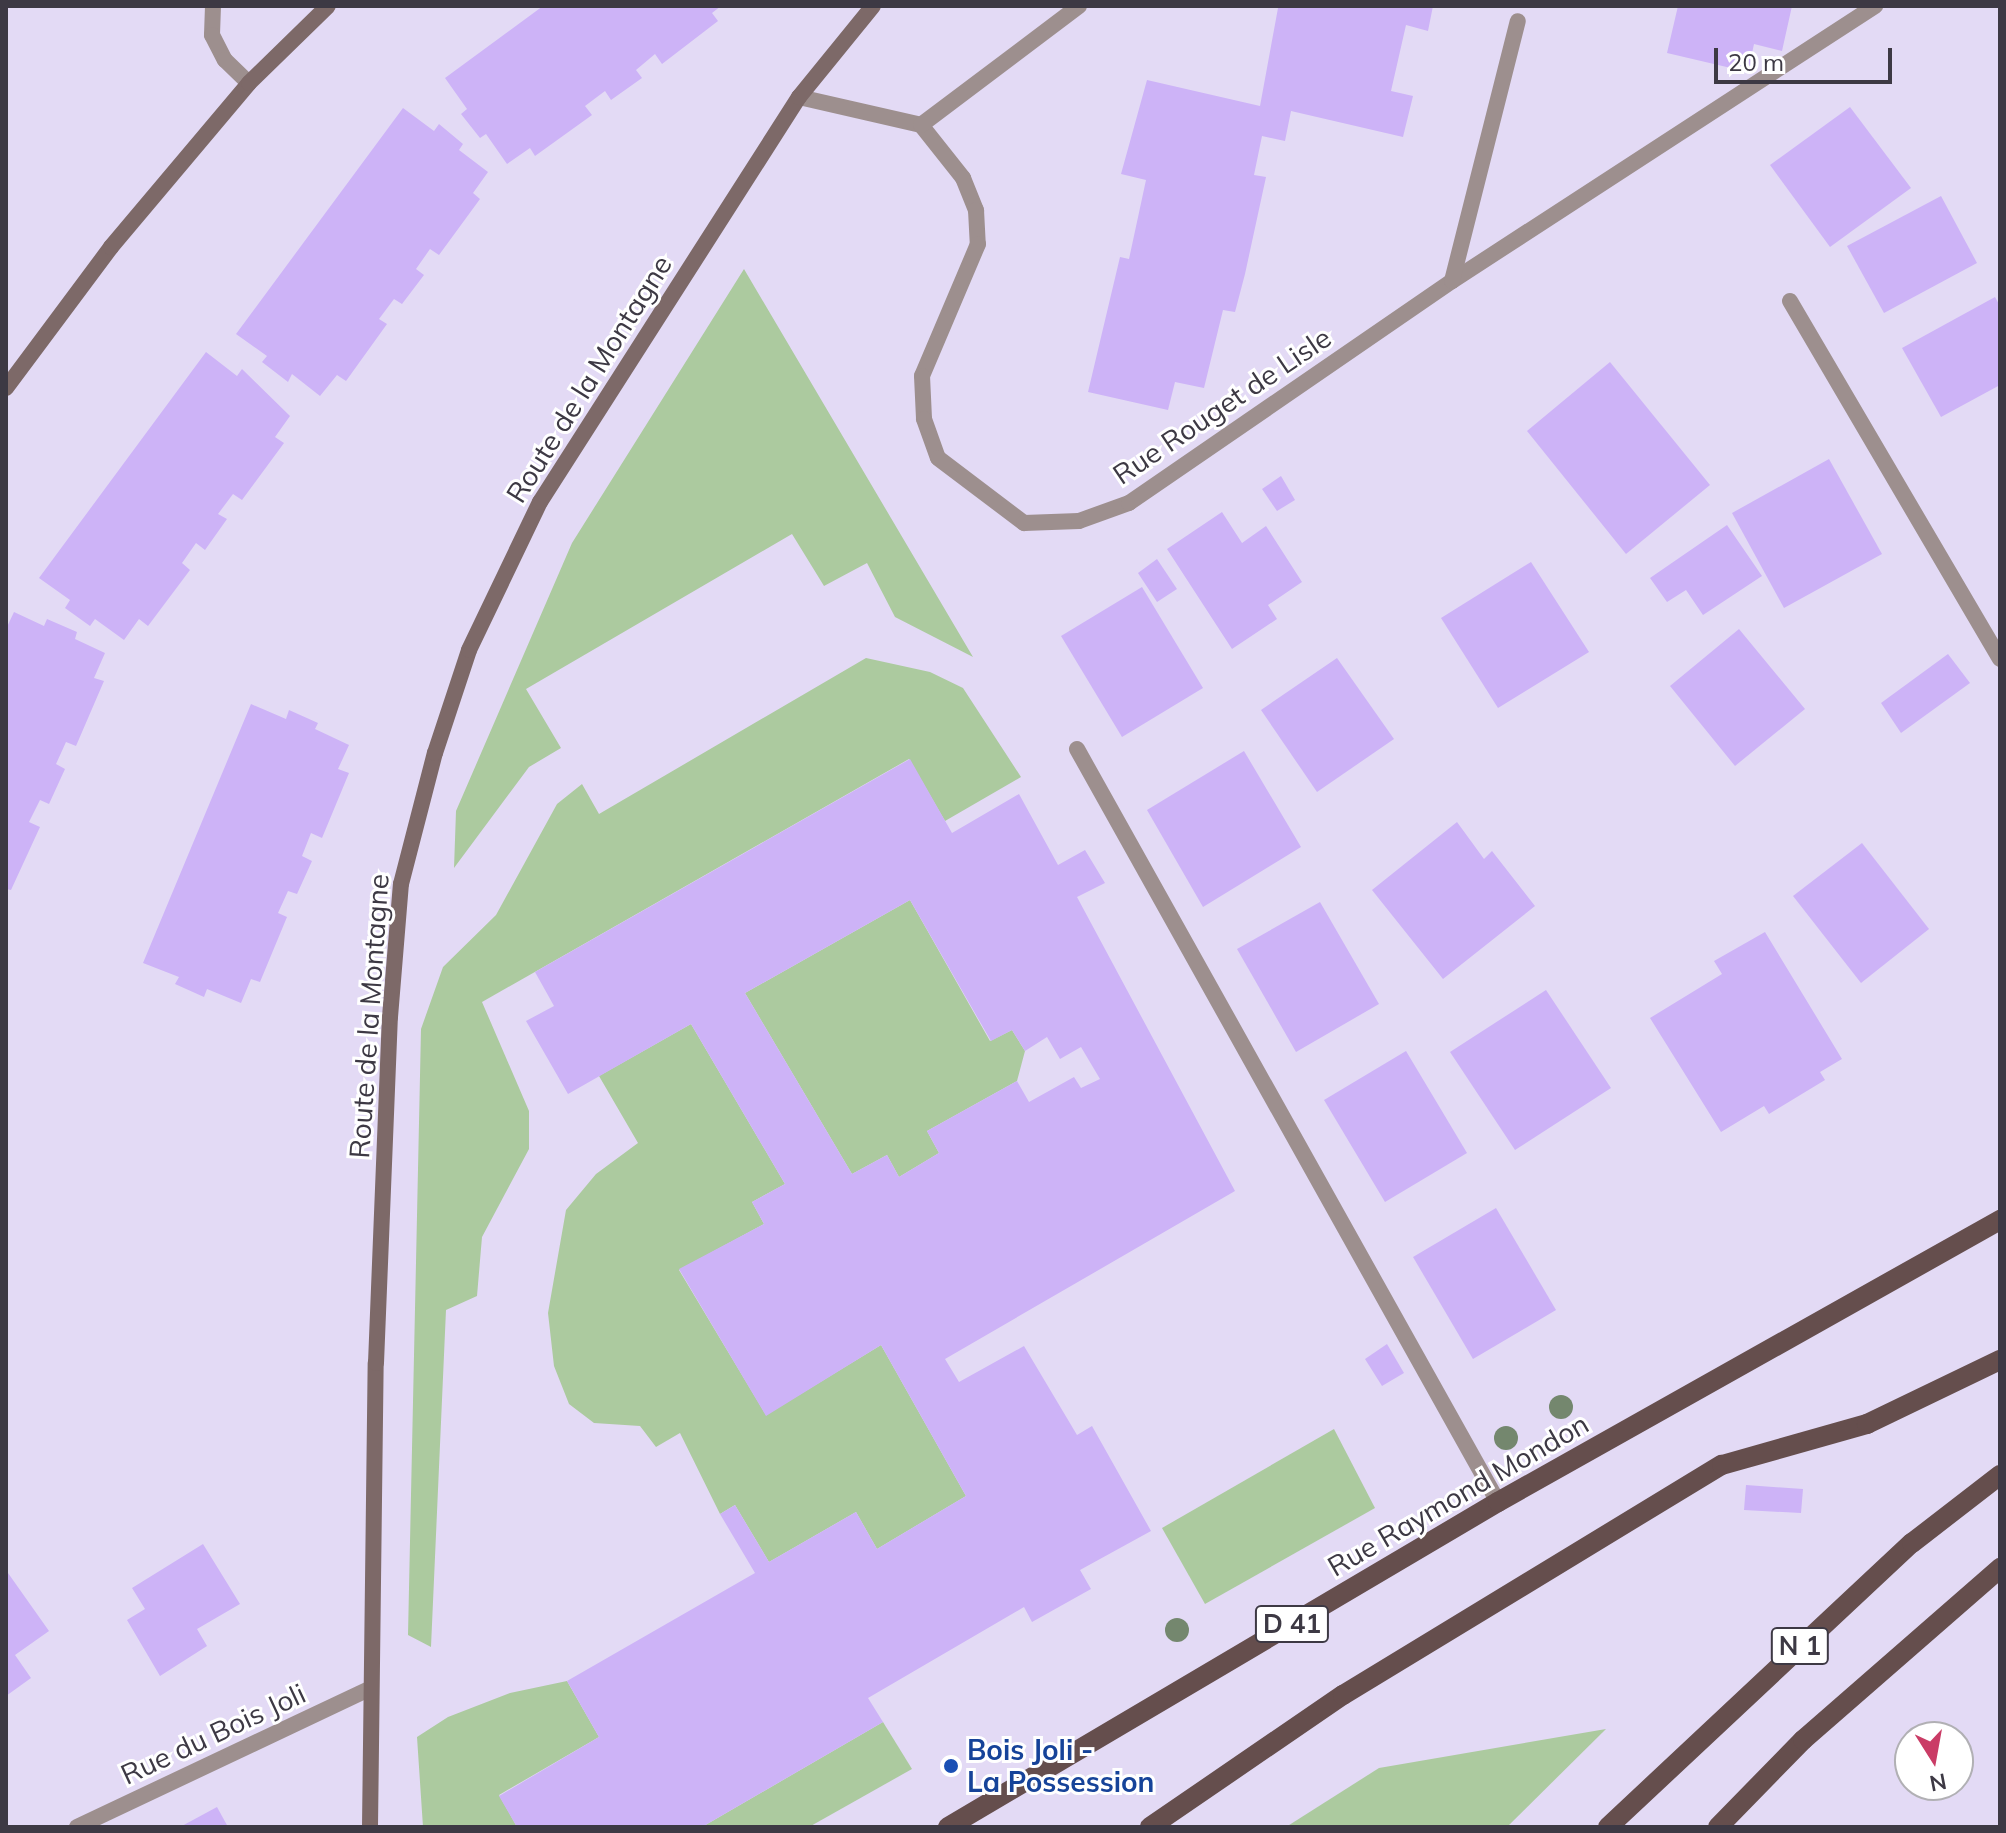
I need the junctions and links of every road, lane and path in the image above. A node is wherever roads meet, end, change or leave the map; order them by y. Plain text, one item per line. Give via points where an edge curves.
1 (213, 6) edge
2 (328, 6) edge
3 (873, 6) edge
4 (1079, 6) edge
5 (1875, 6) edge
6 (1518, 21) dead end
7 (249, 83) junction
8 (799, 97) junction
9 (921, 125) junction
10 (1452, 281) junction
11 (1790, 301) dead end
12 (6, 388) edge
13 (2000, 659) edge
14 (1077, 749) dead end
15 (2000, 1220) edge
16 (2000, 1360) edge
17 (2000, 1475) edge
18 (1498, 1502) junction
19 (2000, 1568) edge
20 (371, 1688) junction
21 (371, 1825) edge
22 (77, 1827) edge
23 (948, 1827) edge
24 (1150, 1827) edge
25 (1608, 1827) edge
26 (1718, 1827) edge

1 - 7 street via 212,35 225,60
2 - 7 main road
3 - 8 main road, Route de la Montagne
4 - 9 street
5 - 10 street, Rue Rouget de Lisle
6 - 10 street
7 - 12 main road via 111,247
8 - 9 street
8 - 20 main road, Route de la Montagne via 540,502 469,650 435,753 401,884 391,998 376,1363
9 - 10 street, Rue Rouget de Lisle via 963,178 976,210 978,244 922,376 924,419 938,458 1024,523 1079,521 1129,503
11 - 13 street
14 - 18 street
15 - 18 main road, Rue Raymond Mondon / D 41
16 - 24 main road via 1867,1424 1722,1465 1343,1695
17 - 25 main road, N 1 via 1912,1543
18 - 23 main road, Rue Raymond Mondon / D 41
19 - 26 main road, N 1 via 1803,1740
20 - 21 main road, Route de la Montagne
20 - 22 street, Rue du Bois Joli

